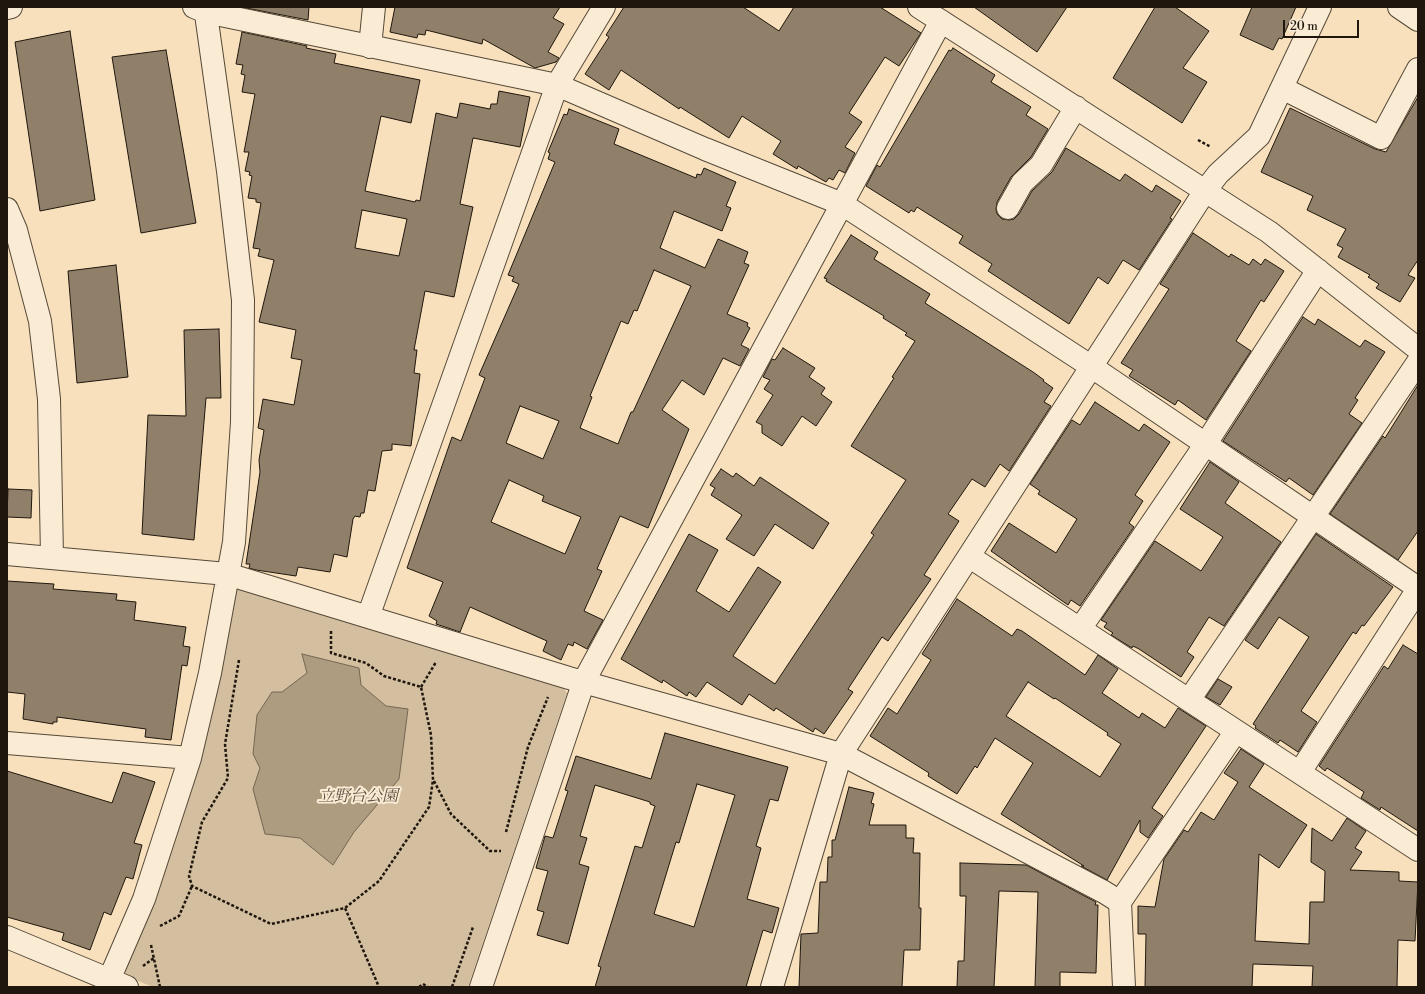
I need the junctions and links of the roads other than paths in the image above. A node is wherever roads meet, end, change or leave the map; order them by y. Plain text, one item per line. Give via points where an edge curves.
1 (11, 7) edge
2 (374, 7) edge
3 (604, 7) edge
4 (919, 7) edge
5 (1320, 7) edge
6 (1399, 7) edge
7 (7, 8) edge
8 (201, 9) edge
9 (1418, 20) edge
10 (941, 21) junction
11 (370, 47) junction
12 (1418, 69) edge
13 (556, 85) junction
14 (1282, 88) junction
15 (1076, 107) junction
16 (1205, 191) junction
17 (842, 204) junction
18 (1008, 208) dead end
19 (7, 209) edge
20 (1318, 270) junction
21 (1418, 349) edge
22 (1418, 362) edge
23 (1092, 367) junction
24 (1205, 444) junction
25 (1314, 518) junction
26 (7, 554) edge
27 (52, 557) junction
28 (970, 557) junction
29 (227, 574) junction
30 (1418, 589) edge
31 (368, 617) junction
32 (1080, 629) junction
33 (584, 681) junction
34 (1189, 700) junction
35 (1236, 731) junction
36 (7, 744) edge
37 (842, 754) junction
38 (190, 758) junction
39 (1300, 772) junction
40 (1418, 850) edge
41 (1120, 902) junction
42 (7, 937) edge
43 (118, 983) edge
44 (481, 987) edge
45 (772, 987) edge
46 (1124, 987) edge

1 - 7 street
2 - 11 street
3 - 13 street
4 - 10 street
5 - 14 street
6 - 9 street
8 - 11 street
8 - 29 street via 228,171 243,300 242,422 234,542
10 - 15 street
10 - 17 street
11 - 13 street
12 - 14 street via 1381,138
13 - 17 street
13 - 31 street
14 - 16 street via 1259,136
15 - 16 street
15 - 18 street via 1041,166 1022,183
16 - 20 street via 1269,232
16 - 23 street
17 - 23 street
17 - 33 street
19 - 27 street via 16,230 40,321 49,399
20 - 21 street
20 - 24 street
22 - 25 street
23 - 24 street
23 - 28 street
24 - 25 street
24 - 32 street
25 - 30 street
25 - 34 street
26 - 27 street
27 - 29 street
28 - 32 street
28 - 37 street
29 - 31 street
29 - 38 street via 210,673
30 - 39 street
31 - 33 street
32 - 34 street
33 - 37 street
33 - 44 street
34 - 35 street
35 - 39 street
35 - 41 street
36 - 38 street
37 - 41 street via 1098,888
37 - 45 street
38 - 43 street
39 - 40 street
41 - 46 street
42 - 43 street

